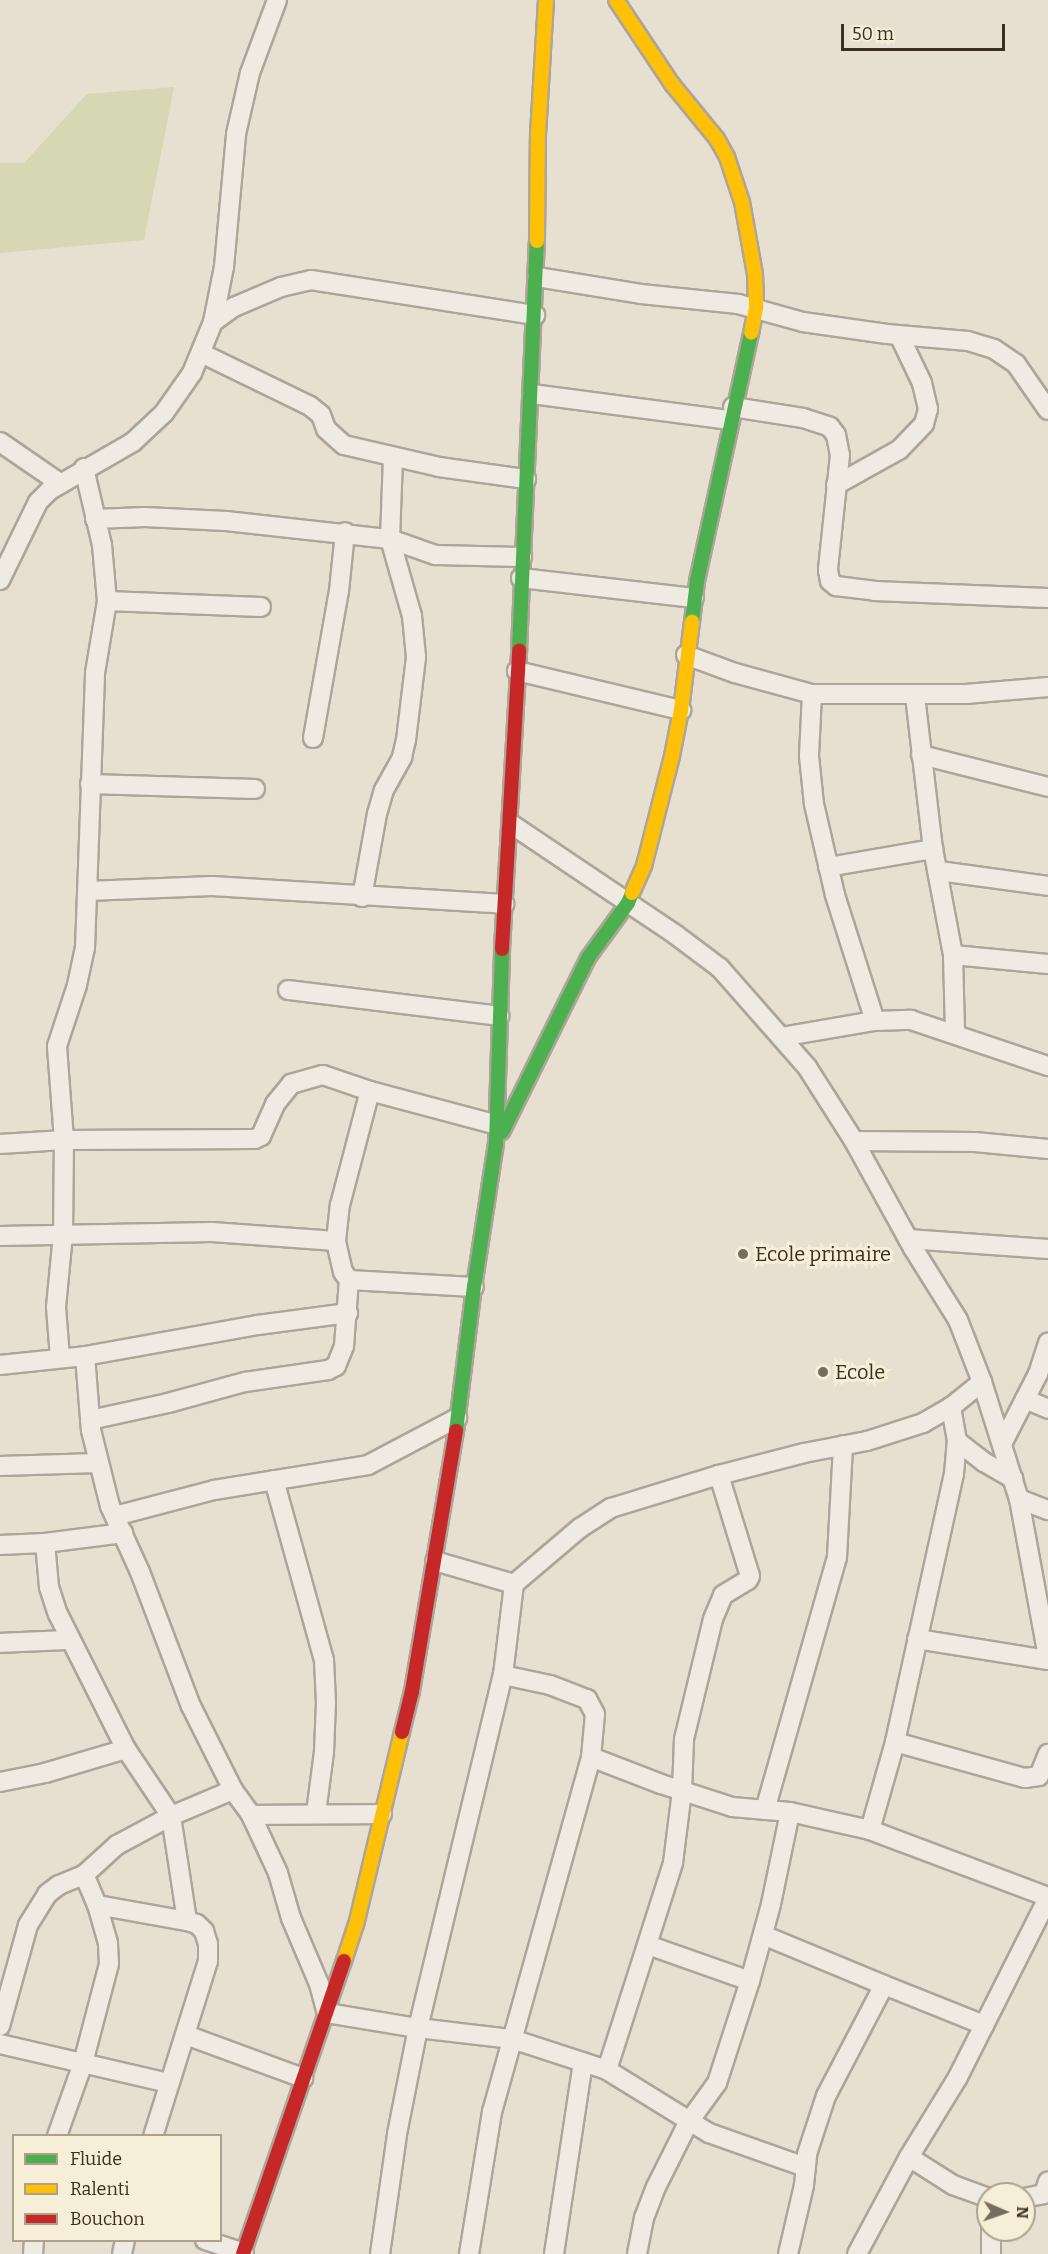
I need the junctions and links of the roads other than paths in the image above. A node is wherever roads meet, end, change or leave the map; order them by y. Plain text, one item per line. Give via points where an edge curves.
1 (277, 0) edge
2 (546, 0) edge
3 (616, 0) edge
4 (537, 277) junction
5 (756, 308) junction
6 (535, 315) junction
7 (213, 322) junction
8 (900, 335) junction
9 (201, 353) junction
10 (532, 394) junction
11 (1048, 410) edge
12 (731, 414) junction
13 (0, 442) edge
14 (393, 458) junction
15 (84, 468) junction
16 (526, 479) junction
17 (61, 484) junction
18 (836, 485) junction
19 (95, 519) junction
20 (345, 532) junction
21 (390, 539) junction
22 (522, 557) junction
23 (521, 578) junction
24 (0, 580) edge
25 (694, 598) junction
26 (1048, 598) edge
27 (107, 601) junction
28 (261, 607) dead end
29 (686, 655) junction
30 (517, 671) junction
31 (1048, 687) edge
32 (812, 694) junction
33 (915, 696) junction
34 (681, 710) junction
35 (313, 738) dead end
36 (921, 755) junction
37 (90, 784) junction
38 (1048, 787) edge
39 (255, 789) dead end
40 (511, 824) junction
41 (933, 849) junction
42 (828, 867) junction
43 (939, 871) junction
44 (1048, 886) edge
45 (87, 891) junction
46 (362, 897) junction
47 (628, 903) junction
48 (504, 904) junction
49 (953, 955) junction
50 (1048, 964) edge
51 (288, 990) dead end
52 (499, 1016) junction
53 (875, 1021) junction
54 (956, 1033) junction
55 (781, 1037) junction
56 (1048, 1066) edge
57 (370, 1091) junction
58 (498, 1125) junction
59 (64, 1140) junction
60 (854, 1141) junction
61 (0, 1144) edge
62 (496, 1144) junction
63 (1048, 1149) edge
64 (63, 1234) junction
65 (0, 1236) edge
66 (908, 1239) junction
67 (336, 1241) junction
68 (1048, 1249) edge
69 (349, 1280) junction
70 (474, 1287) junction
71 (348, 1313) junction
72 (1048, 1343) edge
73 (85, 1356) junction
74 (60, 1358) junction
75 (0, 1365) edge
76 (982, 1382) junction
77 (1025, 1399) junction
78 (951, 1407) junction
79 (1048, 1409) edge
80 (457, 1418) junction
81 (90, 1420) junction
82 (957, 1441) junction
83 (1002, 1444) junction
84 (843, 1445) junction
85 (98, 1463) junction
86 (0, 1466) edge
87 (719, 1476) junction
88 (1013, 1479) junction
89 (274, 1480) junction
90 (1018, 1499) junction
91 (1048, 1510) edge
92 (119, 1525) junction
93 (45, 1543) junction
94 (0, 1545) edge
95 (435, 1561) junction
96 (514, 1584) junction
97 (917, 1639) junction
98 (69, 1640) junction
99 (0, 1643) edge
100 (1048, 1659) edge
101 (503, 1675) junction
102 (895, 1742) junction
103 (126, 1749) junction
104 (1048, 1754) edge
105 (591, 1757) junction
106 (0, 1782) edge
107 (233, 1790) junction
108 (682, 1791) junction
109 (765, 1810) junction
110 (790, 1812) junction
111 (316, 1813) junction
112 (382, 1814) junction
113 (251, 1815) junction
114 (171, 1816) junction
115 (870, 1830) junction
116 (84, 1875) junction
117 (1048, 1898) edge
118 (98, 1905) junction
119 (187, 1921) junction
120 (762, 1935) junction
121 (648, 1945) junction
122 (750, 1981) junction
123 (884, 1984) junction
124 (327, 2013) junction
125 (984, 2025) junction
126 (0, 2026) edge
127 (418, 2028) junction
128 (186, 2035) junction
129 (512, 2039) junction
130 (0, 2044) edge
131 (583, 2062) junction
132 (83, 2063) junction
133 (607, 2070) junction
134 (303, 2078) junction
135 (170, 2083) junction
136 (688, 2123) junction
137 (58, 2134) edge
138 (154, 2134) edge
139 (909, 2157) junction
140 (805, 2168) junction
141 (1048, 2182) edge
142 (976, 2194) edge
143 (1036, 2196) edge
144 (209, 2242) edge
145 (243, 2254) edge
146 (380, 2254) edge
147 (469, 2254) edge
148 (554, 2254) edge
149 (637, 2254) edge
150 (788, 2254) edge
151 (857, 2254) edge

1 - 7 street via 250,73 236,134 224,267
2 - 4 street via 538,135
3 - 5 street via 727,157 750,238
4 - 5 street
4 - 6 street
5 - 8 street via 803,322
5 - 12 street
6 - 7 street via 311,280 281,287 234,307
6 - 10 street
7 - 9 street
8 - 11 street via 968,340 994,349 1016,364
8 - 18 street via 922,383 928,409 924,424 899,450
9 - 14 street via 310,406 321,415 326,429 344,445
9 - 15 street via 164,413 133,442
10 - 12 street
10 - 16 street
12 - 18 street via 802,418 830,427 840,455
12 - 25 street
13 - 17 street
14 - 16 street
14 - 21 street
15 - 17 street
15 - 19 street
16 - 22 street
17 - 24 street via 38,502
18 - 26 street via 828,570 830,581 836,586
19 - 20 street via 226,520
19 - 27 street via 103,552
20 - 21 street
20 - 35 street via 339,591
21 - 22 street via 435,555
21 - 46 street via 412,616 416,657 404,748 377,814
22 - 23 street
23 - 25 street
23 - 30 street
25 - 29 street
27 - 28 street
27 - 37 street via 95,673
29 - 32 street
29 - 34 street
30 - 34 street
30 - 40 street
31 - 33 street
32 - 33 street
32 - 42 street via 811,788
33 - 36 street
34 - 47 street via 660,810 644,866
36 - 38 street
36 - 41 street
37 - 39 street
37 - 45 street
40 - 47 street
40 - 48 street
41 - 42 street
41 - 43 street
42 - 53 street
43 - 44 street
43 - 49 street
45 - 46 street via 212,886
45 - 59 street via 82,968 57,1046
46 - 48 street
47 - 55 street via 720,968
47 - 62 street via 588,958
48 - 52 street
49 - 50 street
49 - 54 street
51 - 52 street
52 - 58 street
53 - 54 street via 911,1020
53 - 55 street
54 - 56 street
55 - 60 street via 799,1056
57 - 58 street
57 - 59 street via 322,1075 291,1084 275,1104 261,1136 255,1139
57 - 67 street via 340,1205
58 - 62 street
59 - 61 street
59 - 64 street
60 - 63 street via 975,1142
60 - 66 street
62 - 70 street
64 - 65 street
64 - 67 street via 212,1232
64 - 74 street via 56,1307
66 - 68 street
66 - 76 street via 958,1320
67 - 69 street via 343,1272
69 - 70 street
69 - 71 street
70 - 80 street
71 - 73 street
71 - 81 street via 341,1357 328,1370 245,1382
72 - 77 street
73 - 74 street
73 - 81 street
74 - 75 street
76 - 78 street
76 - 83 street
77 - 79 street
77 - 83 street
78 - 82 street
78 - 84 street via 924,1423
80 - 89 street via 368,1465
80 - 95 street
81 - 85 street
82 - 88 street
82 - 97 street via 954,1474
83 - 88 street
84 - 87 street
84 - 109 street via 837,1557
85 - 86 street
85 - 92 street
87 - 96 street via 611,1508 580,1528
87 - 108 street via 750,1576 723,1595 713,1619 684,1739
88 - 90 street
89 - 92 street via 214,1491
89 - 111 street via 324,1660 324,1752
90 - 91 street
90 - 100 street
92 - 93 street
92 - 107 street via 191,1706
93 - 94 street
93 - 98 street via 49,1587
95 - 96 street
95 - 112 street via 412,1691
96 - 101 street
97 - 100 street
97 - 102 street
98 - 99 street
98 - 103 street
101 - 105 street via 550,1685 587,1700 595,1714
101 - 127 street
102 - 104 street via 1025,1778 1042,1773
102 - 115 street
103 - 106 street
103 - 114 street
105 - 108 street
105 - 129 street
107 - 113 street
107 - 114 street
108 - 109 street via 732,1807
108 - 121 street via 674,1863
109 - 110 street
110 - 115 street
110 - 120 street
111 - 112 street
111 - 113 street
112 - 124 street via 356,1925
113 - 124 street via 278,1873
114 - 116 street via 117,1845
114 - 119 street
115 - 117 street
116 - 118 street
116 - 126 street via 47,1894 28,1925
117 - 125 street
118 - 119 street
118 - 132 street via 110,1964
119 - 128 street via 204,1931 208,1944 205,1973
120 - 122 street
120 - 123 street
121 - 122 street
121 - 133 street
122 - 136 street via 717,2083
123 - 125 street
123 - 140 street via 826,2096
124 - 127 street
124 - 134 street
125 - 139 street via 958,2077
127 - 129 street
127 - 146 street via 397,2134
128 - 134 street
128 - 135 street
129 - 131 street
129 - 147 street via 492,2112
130 - 132 street
131 - 133 street
131 - 148 street
132 - 135 street
132 - 137 street
133 - 136 street
134 - 145 street
135 - 138 street
136 - 140 street
136 - 149 street via 656,2187 644,2218
139 - 142 street via 953,2185
139 - 151 street
140 - 150 street
141 - 143 street via 1044,2194
144 - 145 street

